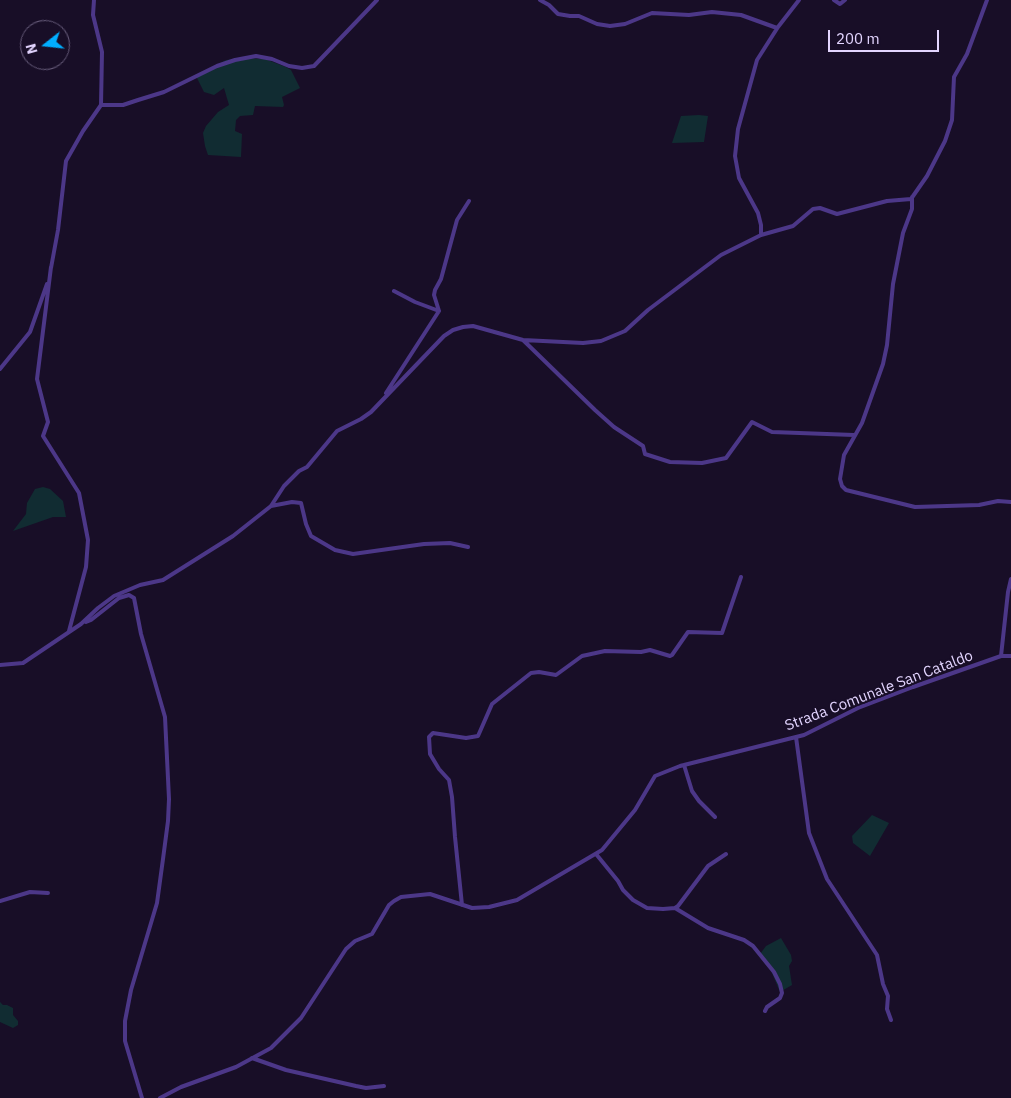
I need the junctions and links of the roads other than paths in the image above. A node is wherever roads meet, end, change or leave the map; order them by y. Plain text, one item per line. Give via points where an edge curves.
1 (94, 0) edge
2 (377, 0) edge
3 (540, 0) edge
4 (799, 0) edge
5 (834, 0) edge
6 (845, 0) edge
7 (988, 0) edge
8 (778, 28) junction
9 (100, 105) junction
10 (912, 197) junction
11 (469, 201) dead end
12 (761, 235) junction
13 (51, 267) junction
14 (394, 291) dead end
15 (439, 311) junction
16 (523, 340) junction
17 (0, 369) edge
18 (379, 403) junction
19 (854, 436) junction
20 (1011, 502) edge
21 (272, 506) junction
22 (468, 547) dead end
23 (741, 577) dead end
24 (1011, 579) edge
25 (81, 624) junction
26 (69, 631) junction
27 (1001, 656) junction
28 (1011, 656) edge
29 (0, 665) edge
30 (796, 737) junction
31 (684, 765) junction
32 (715, 817) dead end
33 (596, 854) junction
34 (726, 854) dead end
35 (48, 893) dead end
36 (0, 901) edge
37 (462, 905) junction
38 (675, 908) junction
39 (766, 1011) dead end
40 (891, 1020) dead end
41 (252, 1058) junction
42 (384, 1086) dead end
43 (142, 1098) edge
44 (160, 1098) edge

1 - 9 street via 93,16 102,52
2 - 9 street via 314,66 289,66 256,56 217,66 164,92 123,104
3 - 8 street via 558,14 579,16 610,26 625,24 652,13 688,15 712,12 741,15
4 - 8 street
5 - 6 street via 840,4
7 - 10 street via 967,54 954,77 952,120 945,141
8 - 12 street via 758,60 736,146 740,178 758,213
9 - 13 street via 66,161
10 - 12 street via 837,214 813,209 793,226
10 - 19 street via 912,209 893,284 883,364 871,401
11 - 15 street via 457,220 435,290
12 - 16 street via 720,255 625,331 583,344
13 - 17 street via 30,332
13 - 26 street via 38,379 48,422 43,436 79,493 88,540 86,567
14 - 15 street
15 - 18 street
16 - 18 street via 473,326 453,330
16 - 19 street via 614,427 643,446 645,454 670,462 702,464 726,458 752,422 772,432
18 - 21 street via 361,419 337,430 307,467 284,486
19 - 20 street via 844,455 840,479 846,490 915,507
21 - 22 street via 301,503 310,536 335,550 353,554 424,544 450,543
21 - 25 street via 233,536 163,580 114,596
23 - 37 street via 722,633 688,632 670,656 650,650 605,651 582,656 556,674 531,673 492,704 478,736 466,738 433,733 429,737 430,754 449,780
24 - 27 street
25 - 26 street
25 - 43 street via 126,595 134,598 140,634 165,717 168,821 157,903 125,1021 125,1041
26 - 29 street via 23,663
27 - 28 street, Strada Comunale San Cataldo
27 - 30 street, Strada Comunale San Cataldo via 867,704
30 - 31 street, Strada Comunale San Cataldo
30 - 40 street via 809,833 827,879 877,955
31 - 32 street via 692,791
31 - 33 street, Strada Comunale San Cataldo via 655,776 635,810 610,842
33 - 37 street, Strada Comunale San Cataldo via 517,900 489,907
33 - 38 street via 633,900 647,908
34 - 38 street via 708,866
35 - 36 street via 30,892
37 - 41 street, Strada Comunale San Cataldo via 430,894 401,897 394,901 372,934 346,949 302,1018 271,1048
38 - 39 street via 708,928 744,940 765,959 782,993
41 - 42 street via 286,1070 356,1086
41 - 44 street, Strada Comunale San Cataldo

